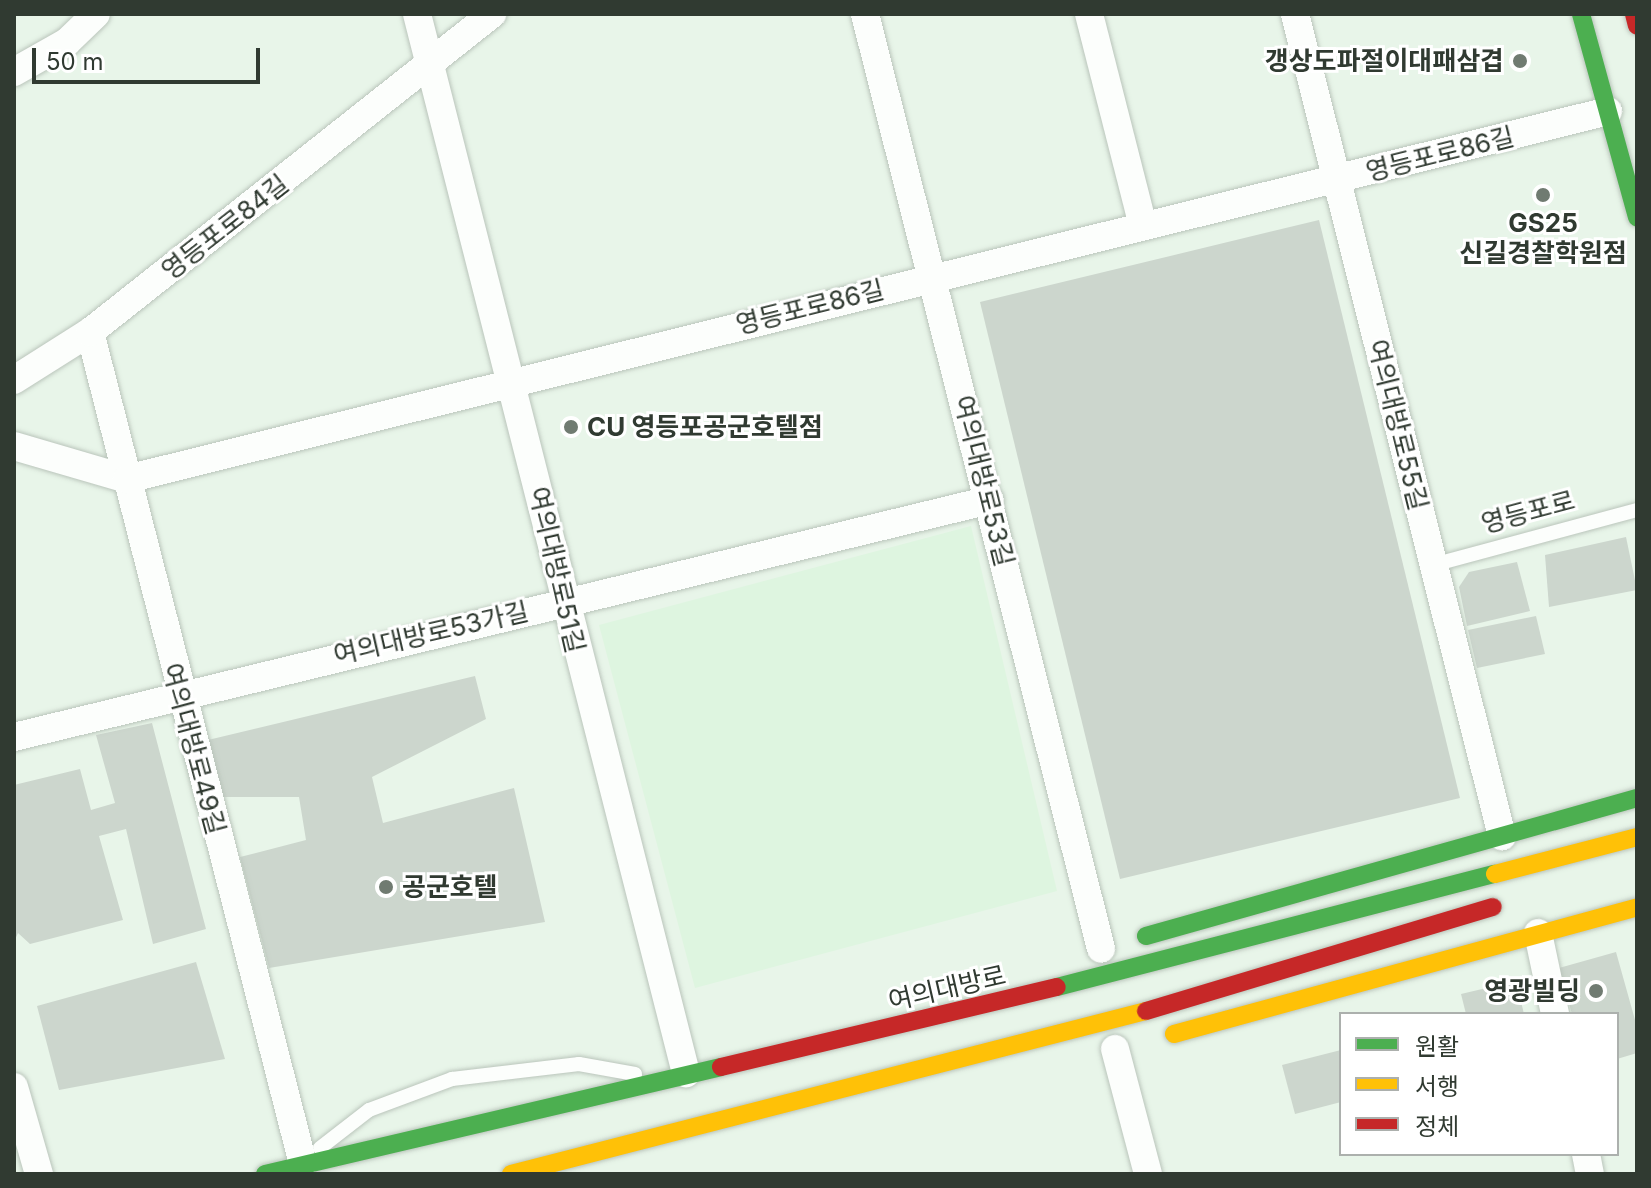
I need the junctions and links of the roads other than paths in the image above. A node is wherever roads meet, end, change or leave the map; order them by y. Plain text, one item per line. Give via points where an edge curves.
1 (96, 14) edge
2 (417, 14) edge
3 (492, 14) edge
4 (865, 14) edge
5 (1089, 14) edge
6 (1295, 14) edge
7 (1581, 14) edge
8 (1634, 14) edge
9 (1637, 26) edge
10 (430, 65) junction
11 (14, 72) edge
12 (1608, 111) junction
13 (1336, 180) junction
14 (1637, 217) edge
15 (1143, 226) junction
16 (932, 276) junction
17 (90, 332) junction
18 (14, 380) edge
19 (514, 381) junction
20 (14, 446) edge
21 (127, 479) junction
22 (990, 500) junction
23 (1637, 510) edge
24 (1433, 565) junction
25 (563, 602) junction
26 (179, 692) junction
27 (14, 737) edge
28 (1637, 798) edge
29 (1502, 836) junction
30 (1637, 837) edge
31 (1510, 902) dead end
32 (1637, 907) edge
33 (1538, 933) junction
34 (1116, 945) junction
35 (1015, 998) junction
36 (1555, 1012) edge
37 (1160, 1038) dead end
38 (1034, 1044) junction
39 (1107, 1048) joint
40 (686, 1073) junction
41 (654, 1081) junction
42 (14, 1087) edge
43 (303, 1164) junction
44 (39, 1174) edge
45 (265, 1174) edge
46 (511, 1174) edge
47 (1148, 1174) edge

1 - 11 street via 67,42
2 - 10 street
3 - 10 street, 영등포로84길
4 - 16 street, 여의대방로53길
5 - 15 street
6 - 13 street, 여의대방로55길
7 - 12 main road
8 - 9 main road
10 - 17 street, 영등포로84길
10 - 19 street, 여의대방로51길
12 - 13 street, 영등포로86길
12 - 14 main road
13 - 15 street, 영등포로86길
13 - 24 street, 여의대방로55길
15 - 16 street, 영등포로86길
16 - 19 street, 영등포로86길
16 - 22 street, 여의대방로53길
17 - 18 street, 영등포로84길
17 - 21 street, 여의대방로49길
19 - 21 street, 영등포로86길
19 - 25 street, 여의대방로51길
20 - 21 street
21 - 26 street, 여의대방로49길
22 - 25 street, 여의대방로53가길
22 - 34 street, 여의대방로53길
23 - 24 lane, 영등포로
24 - 29 street, 여의대방로55길
25 - 26 street, 여의대방로53가길
25 - 40 street, 여의대방로51길
26 - 27 street, 여의대방로53가길
26 - 43 street, 여의대방로49길
28 - 29 main road
29 - 34 main road
30 - 35 main road, 여의대방로
31 - 38 main road
32 - 33 main road
33 - 36 street
33 - 37 main road
34 - 35 main road
35 - 40 main road, 여의대방로
38 - 39 main road
38 - 46 main road
39 - 47 street
40 - 41 main road, 여의대방로
41 - 43 main road, 여의대방로
41 - 43 lane via 579,1064 452,1079 369,1110
42 - 44 street
43 - 45 main road, 여의대방로

